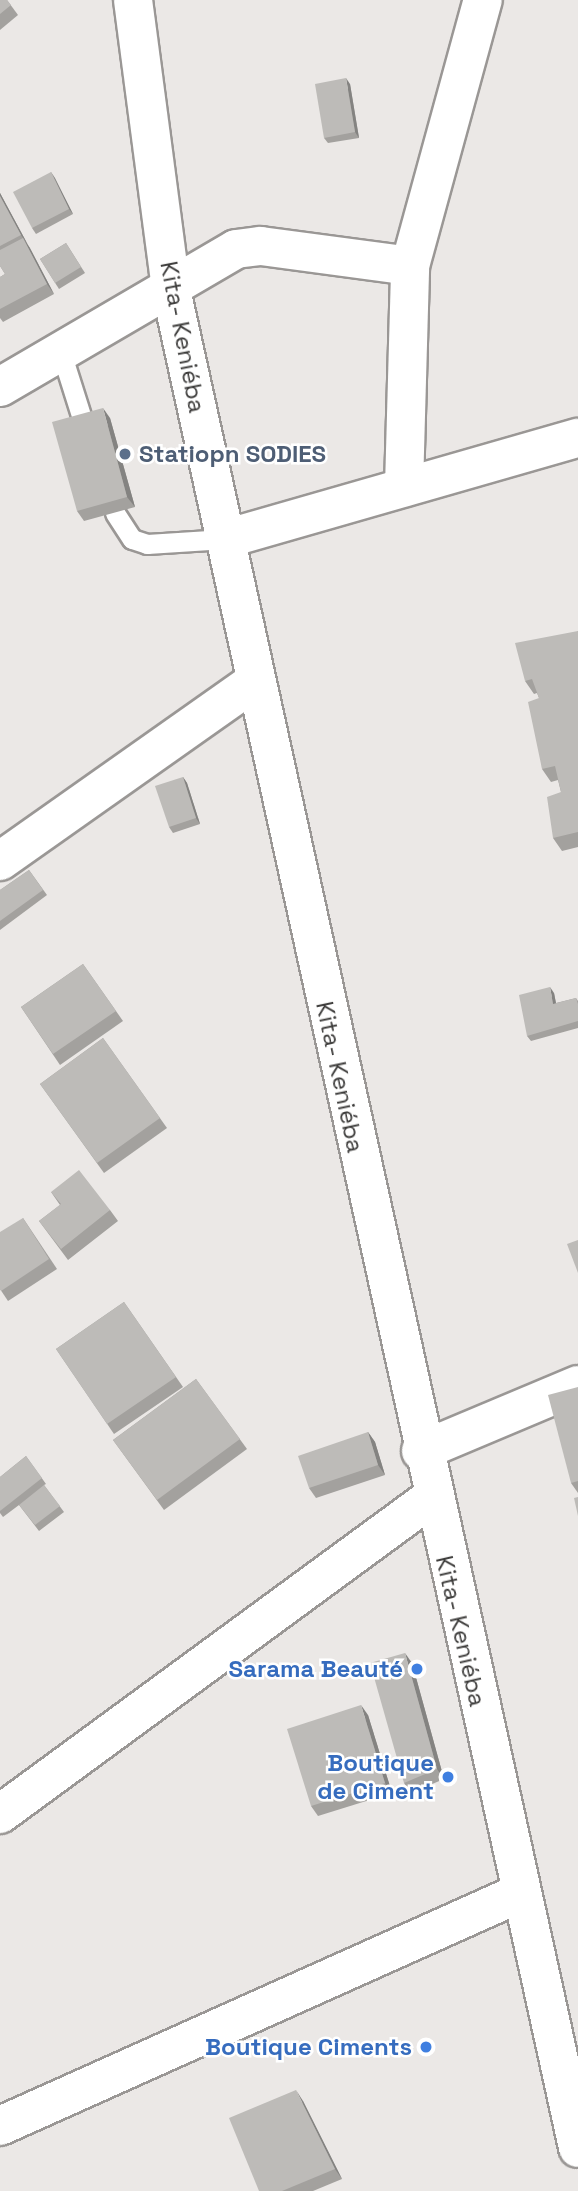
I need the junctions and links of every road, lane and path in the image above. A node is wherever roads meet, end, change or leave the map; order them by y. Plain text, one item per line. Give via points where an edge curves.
1 (133, 0) edge
2 (482, 0) edge
3 (410, 266) junction
4 (171, 290) junction
5 (61, 352) junction
6 (0, 387) edge
7 (84, 425) edge
8 (578, 438) edge
9 (404, 487) junction
10 (115, 513) edge
11 (225, 539) junction
12 (255, 681) junction
13 (0, 860) edge
14 (578, 1385) edge
15 (421, 1451) junction
16 (431, 1498) junction
17 (0, 1814) edge
18 (520, 1892) junction
19 (0, 2126) edge
20 (578, 2147) edge

1 - 4 street, Kita- Keniéba
2 - 3 street
3 - 4 street via 261,246 236,249
3 - 9 street
4 - 5 street
4 - 11 street, Kita- Keniéba
5 - 6 street
5 - 7 lane
8 - 9 street
9 - 11 street
10 - 11 lane via 132,539 147,544
11 - 12 street, Kita- Keniéba
12 - 13 street
12 - 15 street, Kita- Keniéba
14 - 15 street
15 - 16 street, Kita- Keniéba
16 - 17 street
16 - 18 street, Kita- Keniéba
18 - 19 street
18 - 20 street, Kita- Keniéba

